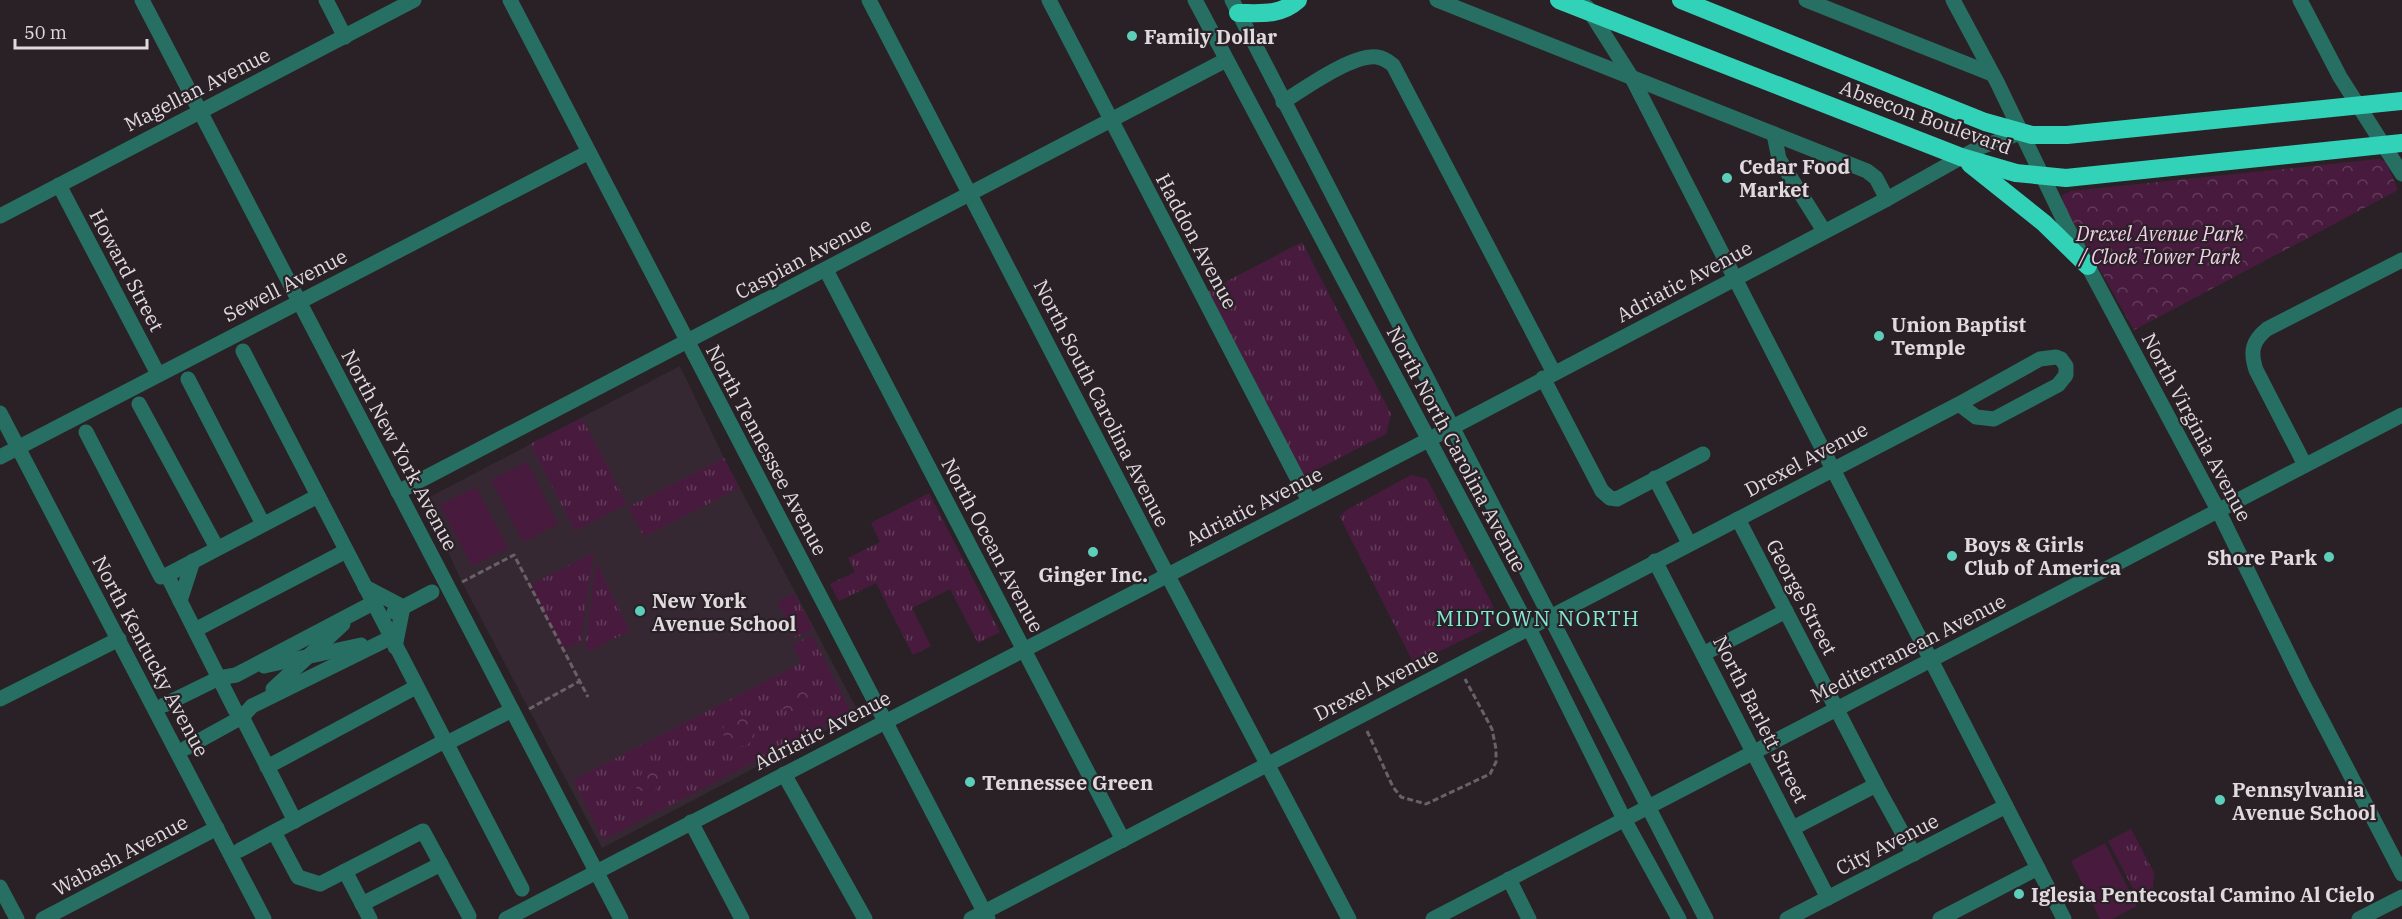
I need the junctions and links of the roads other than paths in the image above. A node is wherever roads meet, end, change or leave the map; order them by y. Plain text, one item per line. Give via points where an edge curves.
1 (142, 0) edge
2 (326, 0) edge
3 (414, 0) edge
4 (510, 0) edge
5 (869, 0) edge
6 (1049, 0) edge
7 (1195, 0) edge
8 (1298, 0) edge
9 (1437, 0) edge
10 (1559, 0) edge
11 (1681, 0) edge
12 (1806, 0) edge
13 (1953, 0) edge
14 (2300, 0) edge
15 (1235, 6) edge
16 (1587, 6) edge
17 (345, 36) junction
18 (1226, 60) junction
19 (1992, 74) junction
20 (1632, 78) junction
21 (2402, 101) edge
22 (1283, 102) junction
23 (2357, 105) junction
24 (200, 112) junction
25 (1111, 121) junction
26 (1774, 134) junction
27 (2021, 134) junction
28 (2394, 144) edge
29 (589, 152) junction
30 (1961, 157) junction
31 (2402, 174) edge
32 (2043, 177) junction
33 (59, 185) junction
34 (970, 194) junction
35 (1887, 199) junction
36 (0, 216) edge
37 (1824, 231) junction
38 (2402, 260) edge
39 (2088, 266) junction
40 (826, 270) junction
41 (1735, 278) junction
42 (299, 302) junction
43 (687, 342) junction
44 (243, 351) dead end
45 (158, 374) junction
46 (1548, 376) junction
47 (188, 379) dead end
48 (140, 404) dead end
49 (1959, 404) junction
50 (0, 412) edge
51 (2402, 415) edge
52 (1450, 428) junction
53 (86, 432) dead end
54 (1428, 440) junction
55 (18, 448) junction
56 (1703, 454) dead end
57 (0, 457) edge
58 (2305, 465) junction
59 (1832, 468) junction
60 (1655, 478) junction
61 (398, 492) junction
62 (318, 496) junction
63 (1310, 501) junction
64 (2218, 510) junction
65 (1738, 519) junction
66 (263, 524) junction
67 (208, 532) junction
68 (1689, 543) junction
69 (217, 548) junction
70 (346, 551) junction
71 (194, 560) junction
72 (1655, 561) junction
73 (1168, 574) junction
74 (167, 575) junction
75 (365, 587) junction
76 (432, 592) dead end
77 (180, 601) junction
78 (373, 603) junction
79 (403, 607) junction
80 (357, 611) junction
81 (1786, 611) junction
82 (1550, 617) junction
83 (381, 618) junction
84 (1529, 628) junction
85 (195, 630) junction
86 (119, 639) junction
87 (390, 641) junction
88 (1024, 648) junction
89 (1703, 654) junction
90 (309, 657) junction
91 (1930, 660) junction
92 (244, 671) junction
93 (219, 678) junction
94 (416, 687) junction
95 (0, 699) edge
96 (260, 702) junction
97 (164, 705) dead end
98 (1838, 708) junction
99 (512, 710) junction
100 (242, 717) junction
101 (885, 722) junction
102 (447, 743) junction
103 (186, 748) dead end
104 (1754, 752) junction
105 (1269, 764) junction
106 (267, 766) junction
107 (784, 774) junction
108 (1876, 785) junction
109 (2006, 806) junction
110 (1646, 808) junction
111 (1624, 819) junction
112 (295, 821) junction
113 (691, 822) junction
114 (217, 828) junction
115 (1793, 828) junction
116 (274, 832) junction
117 (1123, 840) junction
118 (240, 850) dead end
119 (1914, 854) junction
120 (441, 864) junction
121 (2038, 868) junction
122 (345, 871) junction
123 (596, 872) junction
124 (2402, 874) edge
125 (1509, 879) junction
126 (0, 887) edge
127 (522, 889) dead end
128 (2402, 897) edge
129 (1828, 898) junction
130 (362, 904) junction
131 (469, 916) dead end
132 (981, 917) edge
133 (17, 919) edge
134 (43, 919) edge
135 (264, 919) edge
136 (370, 919) edge
137 (506, 919) edge
138 (621, 919) edge
139 (742, 919) edge
140 (865, 919) edge
141 (1349, 919) edge
142 (1433, 919) edge
143 (1529, 919) edge
144 (1679, 919) edge
145 (1706, 919) edge
146 (1787, 919) edge
147 (1940, 919) edge
148 (2064, 919) edge
149 (2359, 919) edge

1 - 24 street, North New York Avenue
2 - 17 street
3 - 17 street, Magellan Avenue
4 - 29 street, North Tennessee Avenue
5 - 34 street, North South Carolina Avenue
6 - 25 street, Haddon Avenue
7 - 18 street, North North Carolina Avenue
8 - 15 highway via 1275,13
9 - 20 street
10 - 16 highway, Absecon Boulevard
11 - 27 highway, Absecon Boulevard
12 - 19 street
13 - 19 street, North Virginia Avenue
14 - 23 street
15 - 22 street, North North Carolina Avenue
16 - 20 street
16 - 30 highway, Absecon Boulevard
17 - 24 street, Magellan Avenue
18 - 25 street, Caspian Avenue
18 - 54 street, North North Carolina Avenue
19 - 27 street, North Virginia Avenue
20 - 26 street
20 - 41 street
21 - 23 highway, Absecon Boulevard
22 - 46 street via 1362,58 1375,56 1393,65
22 - 52 street, North North Carolina Avenue
23 - 27 highway, Absecon Boulevard via 2067,135
23 - 28 street
24 - 33 street, Magellan Avenue
24 - 42 street, North New York Avenue
25 - 34 street, Caspian Avenue
25 - 63 street, Haddon Avenue
26 - 35 street via 1868,171
26 - 37 street via 1779,159
27 - 30 street, Adriatic Avenue
27 - 32 street, North Virginia Avenue
28 - 31 street
28 - 32 highway, Absecon Boulevard
29 - 42 street, Sewell Avenue
29 - 43 street, North Tennessee Avenue
30 - 32 highway, Absecon Boulevard via 2001,170
30 - 35 street, Adriatic Avenue
30 - 39 highway via 2044,222
32 - 39 street, North Virginia Avenue
33 - 36 street, Magellan Avenue
33 - 45 street, Howard Street
34 - 40 street, Caspian Avenue
34 - 73 street, North South Carolina Avenue
35 - 37 street, Adriatic Avenue
37 - 41 street, Adriatic Avenue
38 - 58 street via 2267,329 2252,346 2256,370
39 - 64 street, North Virginia Avenue
40 - 43 street, Caspian Avenue
40 - 88 street, North Ocean Avenue
41 - 46 street, Adriatic Avenue
41 - 59 street
42 - 45 street, Sewell Avenue
42 - 61 street, North New York Avenue
43 - 61 street, Caspian Avenue
43 - 101 street, North Tennessee Avenue
44 - 62 street
45 - 55 street, Sewell Avenue
46 - 52 street, Adriatic Avenue
46 - 60 street via 1602,491 1617,499
47 - 66 street
48 - 67 street
49 - 49 street, Drexel Avenue via 1976,417 1994,419 2058,386 2066,375 2066,366 2056,357 2040,359
49 - 59 street, Drexel Avenue
50 - 55 street, North Kentucky Avenue
51 - 58 street, Mediterranean Avenue
52 - 54 street, Adriatic Avenue
52 - 82 street, North North Carolina Avenue
53 - 74 street via 161,577
54 - 63 street, Adriatic Avenue
54 - 84 street, North North Carolina Avenue
55 - 57 street, Sewell Avenue
55 - 86 street, North Kentucky Avenue
56 - 60 street
58 - 64 street, Mediterranean Avenue
59 - 65 street, Drexel Avenue
59 - 91 street
60 - 68 street
61 - 99 street, North New York Avenue
62 - 66 street
62 - 70 street
63 - 73 street, Adriatic Avenue
64 - 91 street, Mediterranean Avenue
64 - 124 street, North Virginia Avenue
65 - 68 street, Drexel Avenue
65 - 81 street, George Street
66 - 69 street
67 - 69 street
67 - 71 street
68 - 72 street, Drexel Avenue
69 - 71 street
70 - 75 street
70 - 85 street
71 - 74 street
71 - 77 street
72 - 82 street, Drexel Avenue
72 - 89 street, North Barlett Street
73 - 88 street, Adriatic Avenue
73 - 105 street, North South Carolina Avenue
74 - 77 street
75 - 78 street
75 - 79 street
76 - 79 street
77 - 85 street
78 - 80 street
78 - 83 street
79 - 83 street
79 - 87 street
80 - 90 street
80 - 92 street
81 - 89 street
81 - 98 street, George Street
82 - 84 street, Drexel Avenue
82 - 110 street, North North Carolina Avenue
83 - 87 street
84 - 105 street, Drexel Avenue
84 - 111 street, North North Carolina Avenue
85 - 93 street
86 - 95 street
86 - 114 street, North Kentucky Avenue
87 - 90 street
87 - 94 street
87 - 96 street
88 - 101 street, Adriatic Avenue
88 - 117 street, North Ocean Avenue
89 - 104 street, North Barlett Street
90 - 92 street
90 - 96 street
91 - 98 street, Mediterranean Avenue
91 - 109 street
92 - 93 street
93 - 97 street
93 - 100 street
94 - 102 street
94 - 106 street
96 - 100 street
98 - 104 street, Mediterranean Avenue
98 - 108 street, George Street
99 - 102 street
99 - 123 street, North New York Avenue
100 - 103 street
100 - 106 street
101 - 107 street, Adriatic Avenue
101 - 132 street, North Tennessee Avenue
102 - 112 street
102 - 127 street
104 - 110 street, Mediterranean Avenue
104 - 115 street, North Barlett Street
105 - 117 street, Drexel Avenue
105 - 141 street, North South Carolina Avenue
106 - 112 street
107 - 113 street, Adriatic Avenue
107 - 140 street
108 - 115 street
108 - 119 street, George Street
109 - 119 street, City Avenue
109 - 121 street
110 - 111 street, Mediterranean Avenue
110 - 145 street, North North Carolina Avenue
111 - 125 street, Mediterranean Avenue
111 - 144 street, North North Carolina Avenue
112 - 116 street
113 - 123 street, Adriatic Avenue
113 - 139 street
114 - 134 street, Wabash Avenue
114 - 135 street, North Kentucky Avenue
115 - 129 street, North Barlett Street
116 - 118 street
116 - 122 street via 298,877 320,884
117 - 132 street, Drexel Avenue
119 - 129 street, City Avenue
120 - 122 street via 423,831
120 - 130 street
120 - 131 street
121 - 147 street
121 - 148 street
122 - 130 street
123 - 137 street, Adriatic Avenue
123 - 138 street, North New York Avenue
125 - 142 street, Mediterranean Avenue
125 - 143 street
126 - 133 street
128 - 149 street
129 - 146 street, City Avenue
130 - 136 street

